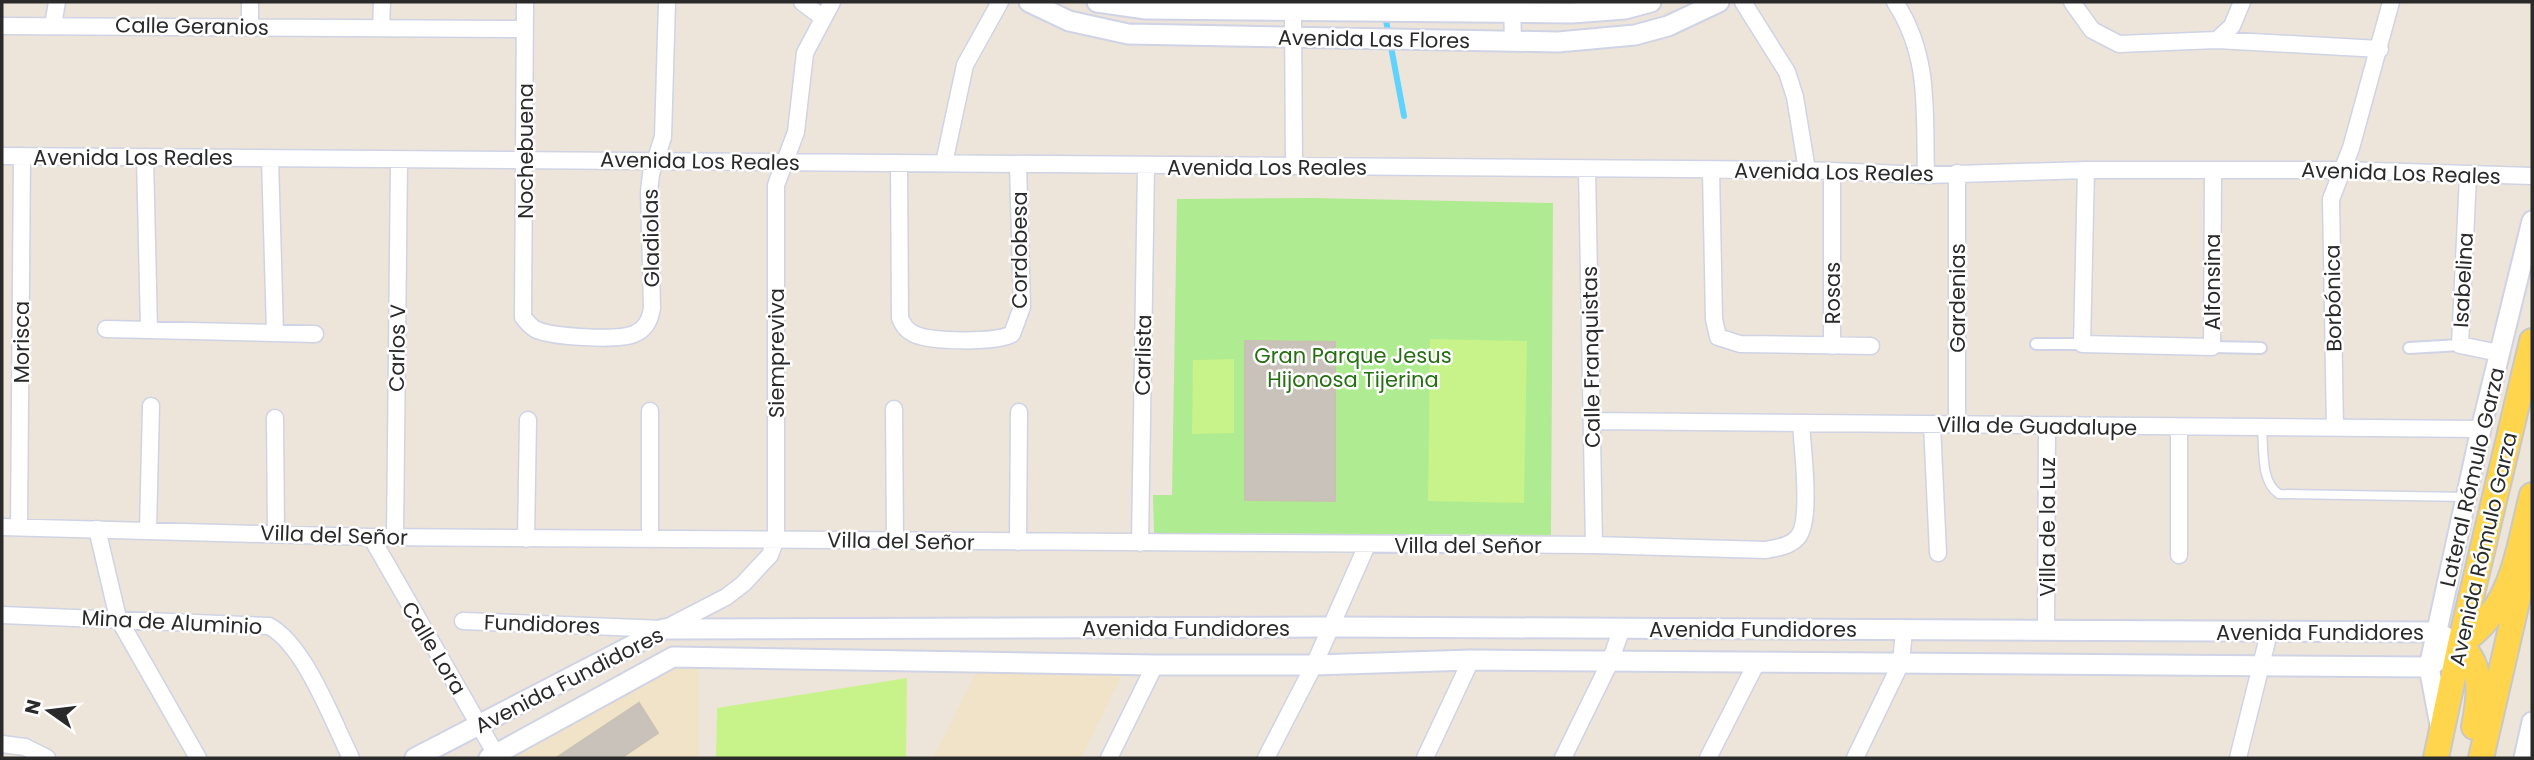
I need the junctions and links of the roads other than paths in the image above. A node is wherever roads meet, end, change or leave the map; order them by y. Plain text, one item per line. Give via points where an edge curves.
1 (57, 2) edge
2 (250, 2) edge
3 (382, 2) edge
4 (526, 2) edge
5 (667, 2) edge
6 (802, 2) edge
7 (832, 2) edge
8 (1000, 2) edge
9 (1029, 2) edge
10 (1097, 2) edge
11 (1651, 2) edge
12 (1719, 2) edge
13 (1743, 2) edge
14 (1895, 2) edge
15 (2072, 2) edge
16 (2391, 2) edge
17 (1173, 5) edge
18 (2238, 5) edge
19 (1512, 6) edge
20 (1293, 10) junction
21 (822, 17) junction
22 (53, 25) junction
23 (2, 26) edge
24 (250, 27) junction
25 (381, 28) junction
26 (525, 29) junction
27 (1292, 36) junction
28 (2217, 40) junction
29 (1513, 42) junction
30 (2380, 49) junction
31 (2, 156) edge
32 (22, 156) junction
33 (145, 157) junction
34 (270, 158) junction
35 (399, 160) junction
36 (525, 160) junction
37 (656, 160) junction
38 (785, 162) junction
39 (899, 163) junction
40 (944, 163) junction
41 (1018, 164) junction
42 (1294, 166) junction
43 (1146, 167) junction
44 (1587, 169) junction
45 (1711, 170) junction
46 (1807, 170) junction
47 (2086, 170) junction
48 (2342, 170) junction
49 (2213, 171) junction
50 (1832, 172) junction
51 (1957, 173) junction
52 (1926, 175) junction
53 (2468, 176) junction
54 (2532, 176) edge
55 (2532, 221) edge
56 (521, 300) joint
57 (106, 329) dead end
58 (149, 329) junction
59 (275, 332) junction
60 (315, 334) dead end
61 (2532, 341) edge
62 (2036, 344) dead end
63 (2082, 344) junction
64 (2460, 345) junction
65 (1832, 346) junction
66 (1871, 346) dead end
67 (2212, 347) junction
68 (2260, 348) dead end
69 (2409, 348) dead end
70 (2499, 353) junction
71 (152, 407) dead end
72 (894, 409) dead end
73 (650, 411) dead end
74 (1019, 412) dead end
75 (275, 418) dead end
76 (528, 420) dead end
77 (1592, 421) junction
78 (1801, 423) junction
79 (1932, 424) junction
80 (1957, 424) junction
81 (2047, 426) junction
82 (2179, 428) junction
83 (2262, 428) junction
84 (2335, 428) junction
85 (2482, 429) junction
86 (2532, 495) edge
87 (2467, 497) junction
88 (2, 527) edge
89 (19, 527) junction
90 (97, 529) junction
91 (148, 530) junction
92 (276, 533) junction
93 (371, 537) junction
94 (395, 537) junction
95 (2532, 537) edge
96 (526, 538) junction
97 (650, 538) junction
98 (776, 539) junction
99 (895, 541) junction
100 (1018, 542) junction
101 (1139, 543) junction
102 (1367, 545) junction
103 (1594, 545) junction
104 (1938, 552) dead end
105 (2179, 555) dead end
106 (2, 615) edge
107 (118, 618) junction
108 (463, 621) dead end
109 (1331, 627) junction
110 (1622, 628) junction
111 (664, 629) junction
112 (2046, 629) junction
113 (1904, 630) junction
114 (2437, 632) junction
115 (2269, 633) junction
116 (2460, 644) junction
117 (673, 657) junction
118 (1471, 660) junction
119 (1610, 662) junction
120 (1757, 662) junction
121 (1901, 663) junction
122 (1155, 664) junction
123 (1314, 665) junction
124 (2262, 666) junction
125 (2429, 667) junction
126 (2532, 723) edge
127 (481, 724) junction
128 (2441, 734) junction
129 (2, 744) edge
130 (494, 757) edge
131 (47, 758) edge
132 (198, 758) edge
133 (352, 758) edge
134 (415, 758) edge
135 (1109, 758) edge
136 (1266, 758) edge
137 (1425, 758) edge
138 (1563, 758) edge
139 (1708, 758) edge
140 (1855, 758) edge
141 (2238, 758) edge
142 (2436, 758) edge
143 (2467, 758) edge
144 (2480, 758) edge
145 (2524, 758) edge

1 - 22 street
2 - 24 street
3 - 25 street
4 - 26 street, Nochebuena
5 - 37 street, Gladiolas via 663,137
6 - 21 street
7 - 21 street, Siempreviva
8 - 40 street via 965,65
9 - 27 street, Avenida Las Flores via 1069,21 1128,34
10 - 17 street, Avenida Las Flores via 1123,7
11 - 19 street, Avenida Las Flores via 1600,12
12 - 29 street, Avenida Las Flores via 1668,26 1635,35
13 - 46 street via 1787,72
14 - 52 street via 1916,38 1920,58
15 - 28 street via 2092,30 2119,44
16 - 30 street, Borbónica
17 - 20 street, Avenida Las Flores
18 - 28 street via 2232,26
19 - 20 street, Avenida Las Flores
19 - 29 street
20 - 27 street
21 - 38 street, Siempreviva via 802,66 796,132
22 - 23 street, Calle Geranios
22 - 24 street, Calle Geranios
24 - 25 street, Calle Geranios
25 - 26 street, Calle Geranios
26 - 36 street, Nochebuena
27 - 29 street, Avenida Las Flores
27 - 42 street
28 - 30 street
30 - 48 street, Borbónica
31 - 32 street, Avenida Los Reales
32 - 33 street, Avenida Los Reales
32 - 89 street, Morisca
33 - 34 street, Avenida Los Reales
33 - 58 street
34 - 35 street, Avenida Los Reales
34 - 59 street
35 - 36 street, Avenida Los Reales
35 - 94 street, Carlos V
36 - 37 street, Avenida Los Reales
36 - 56 street, Nochebuena
37 - 38 street, Avenida Los Reales
37 - 56 street, Gladiolas via 649,192 652,299 647,324 620,338 543,332 527,323
38 - 39 street, Avenida Los Reales
38 - 98 street, Siempreviva via 776,185
39 - 40 street, Avenida Los Reales
39 - 41 street, Cordobesa via 900,318 909,331 929,338 995,339 1012,334 1022,307
40 - 41 street, Avenida Los Reales
41 - 43 street, Avenida Los Reales
42 - 43 street, Avenida Los Reales
42 - 44 street, Avenida Los Reales
43 - 101 street, Carlista
44 - 45 street, Avenida Los Reales
44 - 77 street, Calle Franquistas
45 - 46 street, Avenida Los Reales
45 - 65 street, Rosas via 1716,333 1723,340
46 - 50 street, Avenida Los Reales
47 - 49 street, Avenida Los Reales
47 - 51 street, Avenida Los Reales
47 - 63 street
48 - 49 street, Avenida Los Reales
48 - 53 street, Avenida Los Reales
48 - 84 street, Borbónica via 2331,199
49 - 67 street, Alfonsina
50 - 52 street, Avenida Los Reales
50 - 65 street, Rosas
51 - 52 street, Avenida Los Reales
51 - 80 street, Gardenias
53 - 54 street, Avenida Los Reales
53 - 64 street, Isabelina
55 - 70 street, Lateral Rómulo Garza
57 - 58 street
58 - 59 street
59 - 60 street
61 - 116 main road, Avenida Rómulo Garza
62 - 63 street
63 - 67 street, Alfonsina
64 - 69 street
64 - 70 street, Isabelina
65 - 66 street
67 - 68 street
70 - 85 street, Lateral Rómulo Garza
71 - 91 street
72 - 99 street
73 - 97 street
74 - 100 street
75 - 92 street
76 - 96 street
77 - 78 street, Villa de Guadalupe
77 - 103 street, Calle Franquistas
78 - 79 street, Villa de Guadalupe
78 - 103 street, Villa del Señor via 1805,511 1797,539 1766,550
79 - 80 street, Villa de Guadalupe
79 - 104 street
80 - 81 street, Villa de Guadalupe
81 - 82 street, Villa de Guadalupe
81 - 112 street, Villa de la Luz
82 - 83 street, Villa de Guadalupe
82 - 105 street
83 - 84 street, Villa de Guadalupe
83 - 87 lane via 2266,476 2279,494
84 - 85 street, Villa de Guadalupe
85 - 87 street, Lateral Rómulo Garza
86 - 116 main road via 2502,600 2483,626
87 - 114 street, Lateral Rómulo Garza
88 - 89 street, Villa del Señor
89 - 90 street, Villa del Señor
90 - 91 street, Villa del Señor
90 - 107 street
91 - 92 street, Villa del Señor
92 - 93 street, Villa del Señor
93 - 94 street, Villa del Señor
93 - 127 street, Calle Lora
94 - 96 street, Villa del Señor
95 - 144 main road
96 - 97 street, Villa del Señor
97 - 98 street, Villa del Señor
98 - 99 street, Villa del Señor
98 - 111 street via 770,555 743,584
99 - 100 street, Villa del Señor
100 - 101 street, Villa del Señor
101 - 102 street, Villa del Señor
102 - 103 street, Villa del Señor
102 - 109 street
106 - 107 street, Mina de Aluminio
107 - 132 street
107 - 133 street, Mina de Aluminio via 250,623 276,629 305,668
108 - 111 street, Fundidores
109 - 110 street, Avenida Fundidores
109 - 111 street, Avenida Fundidores
109 - 123 street
110 - 113 street, Avenida Fundidores
110 - 119 street
111 - 117 street
111 - 127 street, Avenida Fundidores
112 - 113 street, Avenida Fundidores
112 - 115 street, Avenida Fundidores
113 - 121 street
114 - 115 street, Avenida Fundidores
114 - 116 street, Avenida Fundidores
114 - 125 street, Lateral Rómulo Garza
115 - 124 street
116 - 125 street, Avenida Fundidores
116 - 128 main road, Avenida Rómulo Garza
116 - 143 main road via 2476,666 2479,690
117 - 122 street, Avenida Fundidores
117 - 130 street, Avenida Fundidores
118 - 119 street, Avenida Fundidores
118 - 123 street, Avenida Fundidores
118 - 137 street
119 - 120 street, Avenida Fundidores
119 - 138 street
120 - 121 street, Avenida Fundidores
120 - 139 street
121 - 124 street, Avenida Fundidores
121 - 140 street
122 - 123 street, Avenida Fundidores
122 - 135 street
123 - 136 street
124 - 125 street, Avenida Fundidores
124 - 141 street
125 - 128 street, Lateral Rómulo Garza
126 - 145 street
127 - 130 street, Calle Lora
127 - 134 street, Avenida Fundidores
128 - 142 main road, Avenida Rómulo Garza
129 - 131 street via 25,747

